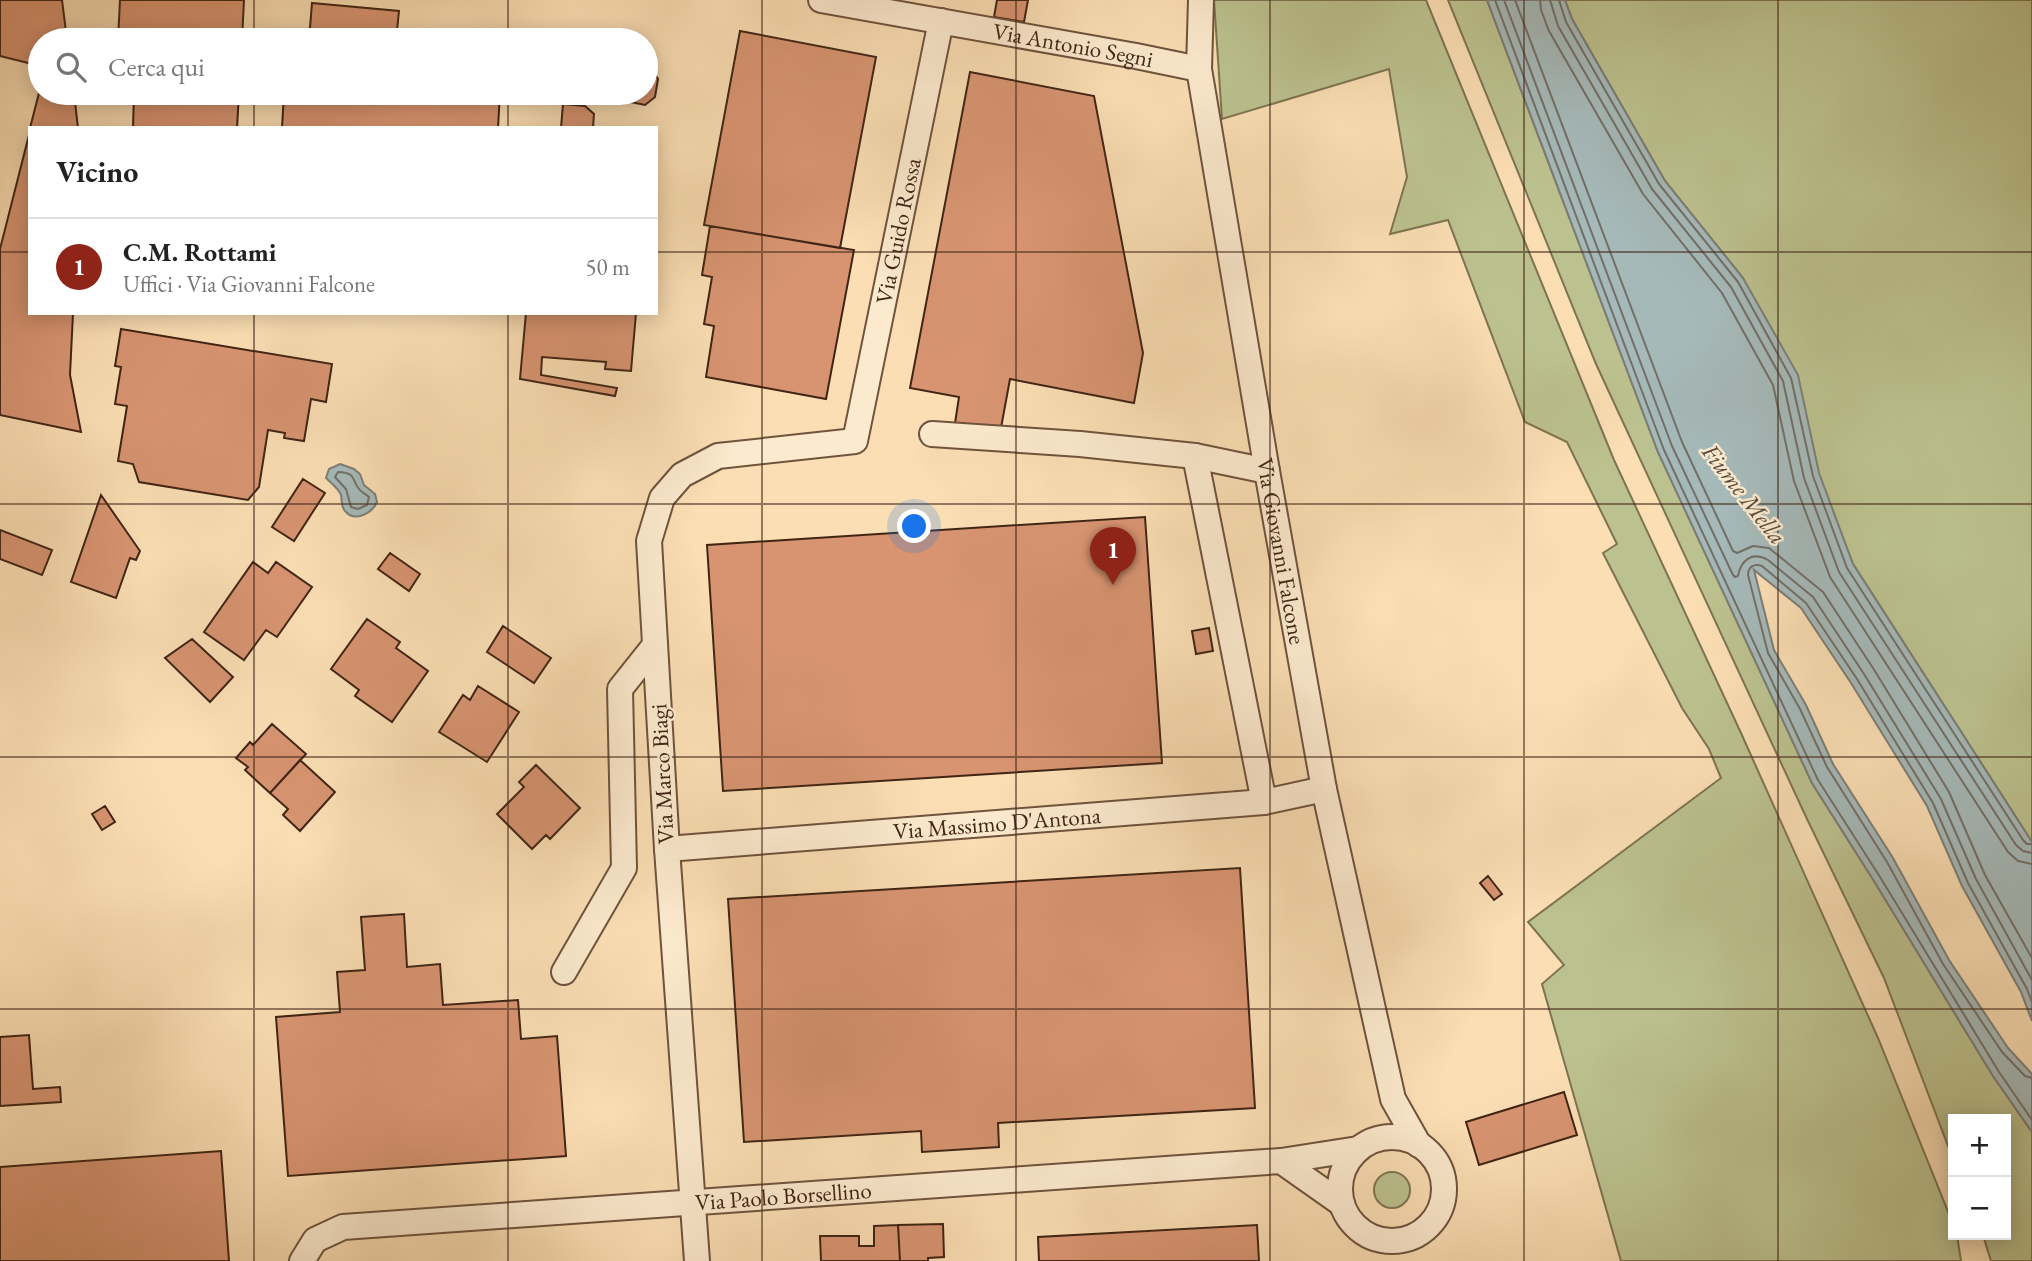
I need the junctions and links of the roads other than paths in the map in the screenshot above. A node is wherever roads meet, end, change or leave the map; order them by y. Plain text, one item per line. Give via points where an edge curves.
1 (821, 0) edge
2 (1201, 0) edge
3 (941, 21) junction
4 (1199, 69) junction
5 (932, 434) dead end
6 (855, 441) joint
7 (1195, 456) junction
8 (1267, 471) junction
9 (655, 645) junction
10 (1324, 789) junction
11 (1265, 802) junction
12 (667, 849) junction
13 (564, 972) dead end
14 (1393, 1099) junction
15 (1366, 1145) junction
16 (1419, 1145) junction
17 (1281, 1161) junction
18 (693, 1202) junction
19 (1342, 1204) junction
20 (1425, 1229) junction
21 (1368, 1235) junction
22 (302, 1261) edge
23 (697, 1261) edge
24 (1382, 1261) edge
25 (1408, 1261) edge

1 - 3 street, Via Antonio Segni
2 - 4 street, Via Giovanni Falcone
3 - 4 street, Via Antonio Segni
3 - 6 street, Via Guido Rossa
4 - 8 street, Via Giovanni Falcone
5 - 7 street
6 - 9 street, Via Marco Biagi via 718,456 682,474 662,498 649,541
7 - 8 street
7 - 11 street
8 - 10 street, Via Giovanni Falcone
9 - 12 street, Via Marco Biagi
9 - 13 street via 620,689 624,868
10 - 11 street, Via Massimo D'Antona
10 - 14 street, Via Giovanni Falcone
11 - 12 street, Via Massimo D'Antona
12 - 18 street, Via Marco Biagi
14 - 15 street via 1387,1120
14 - 16 street, Via Giovanni Falcone
15 - 16 street via 1397,1137
15 - 17 street, Via Paolo Borsellino
15 - 19 street via 1346,1165 1340,1184
16 - 20 street, Via Giovanni Falcone via 1434,1158 1442,1176 1441,1205
17 - 18 street, Via Paolo Borsellino
17 - 19 street
18 - 22 street, Via Paolo Borsellino via 343,1227 315,1240
18 - 23 street, Via Marco Biagi
19 - 21 street via 1352,1222
20 - 21 street via 1397,1241
20 - 25 street, Via Giovanni Falcone
21 - 24 street

